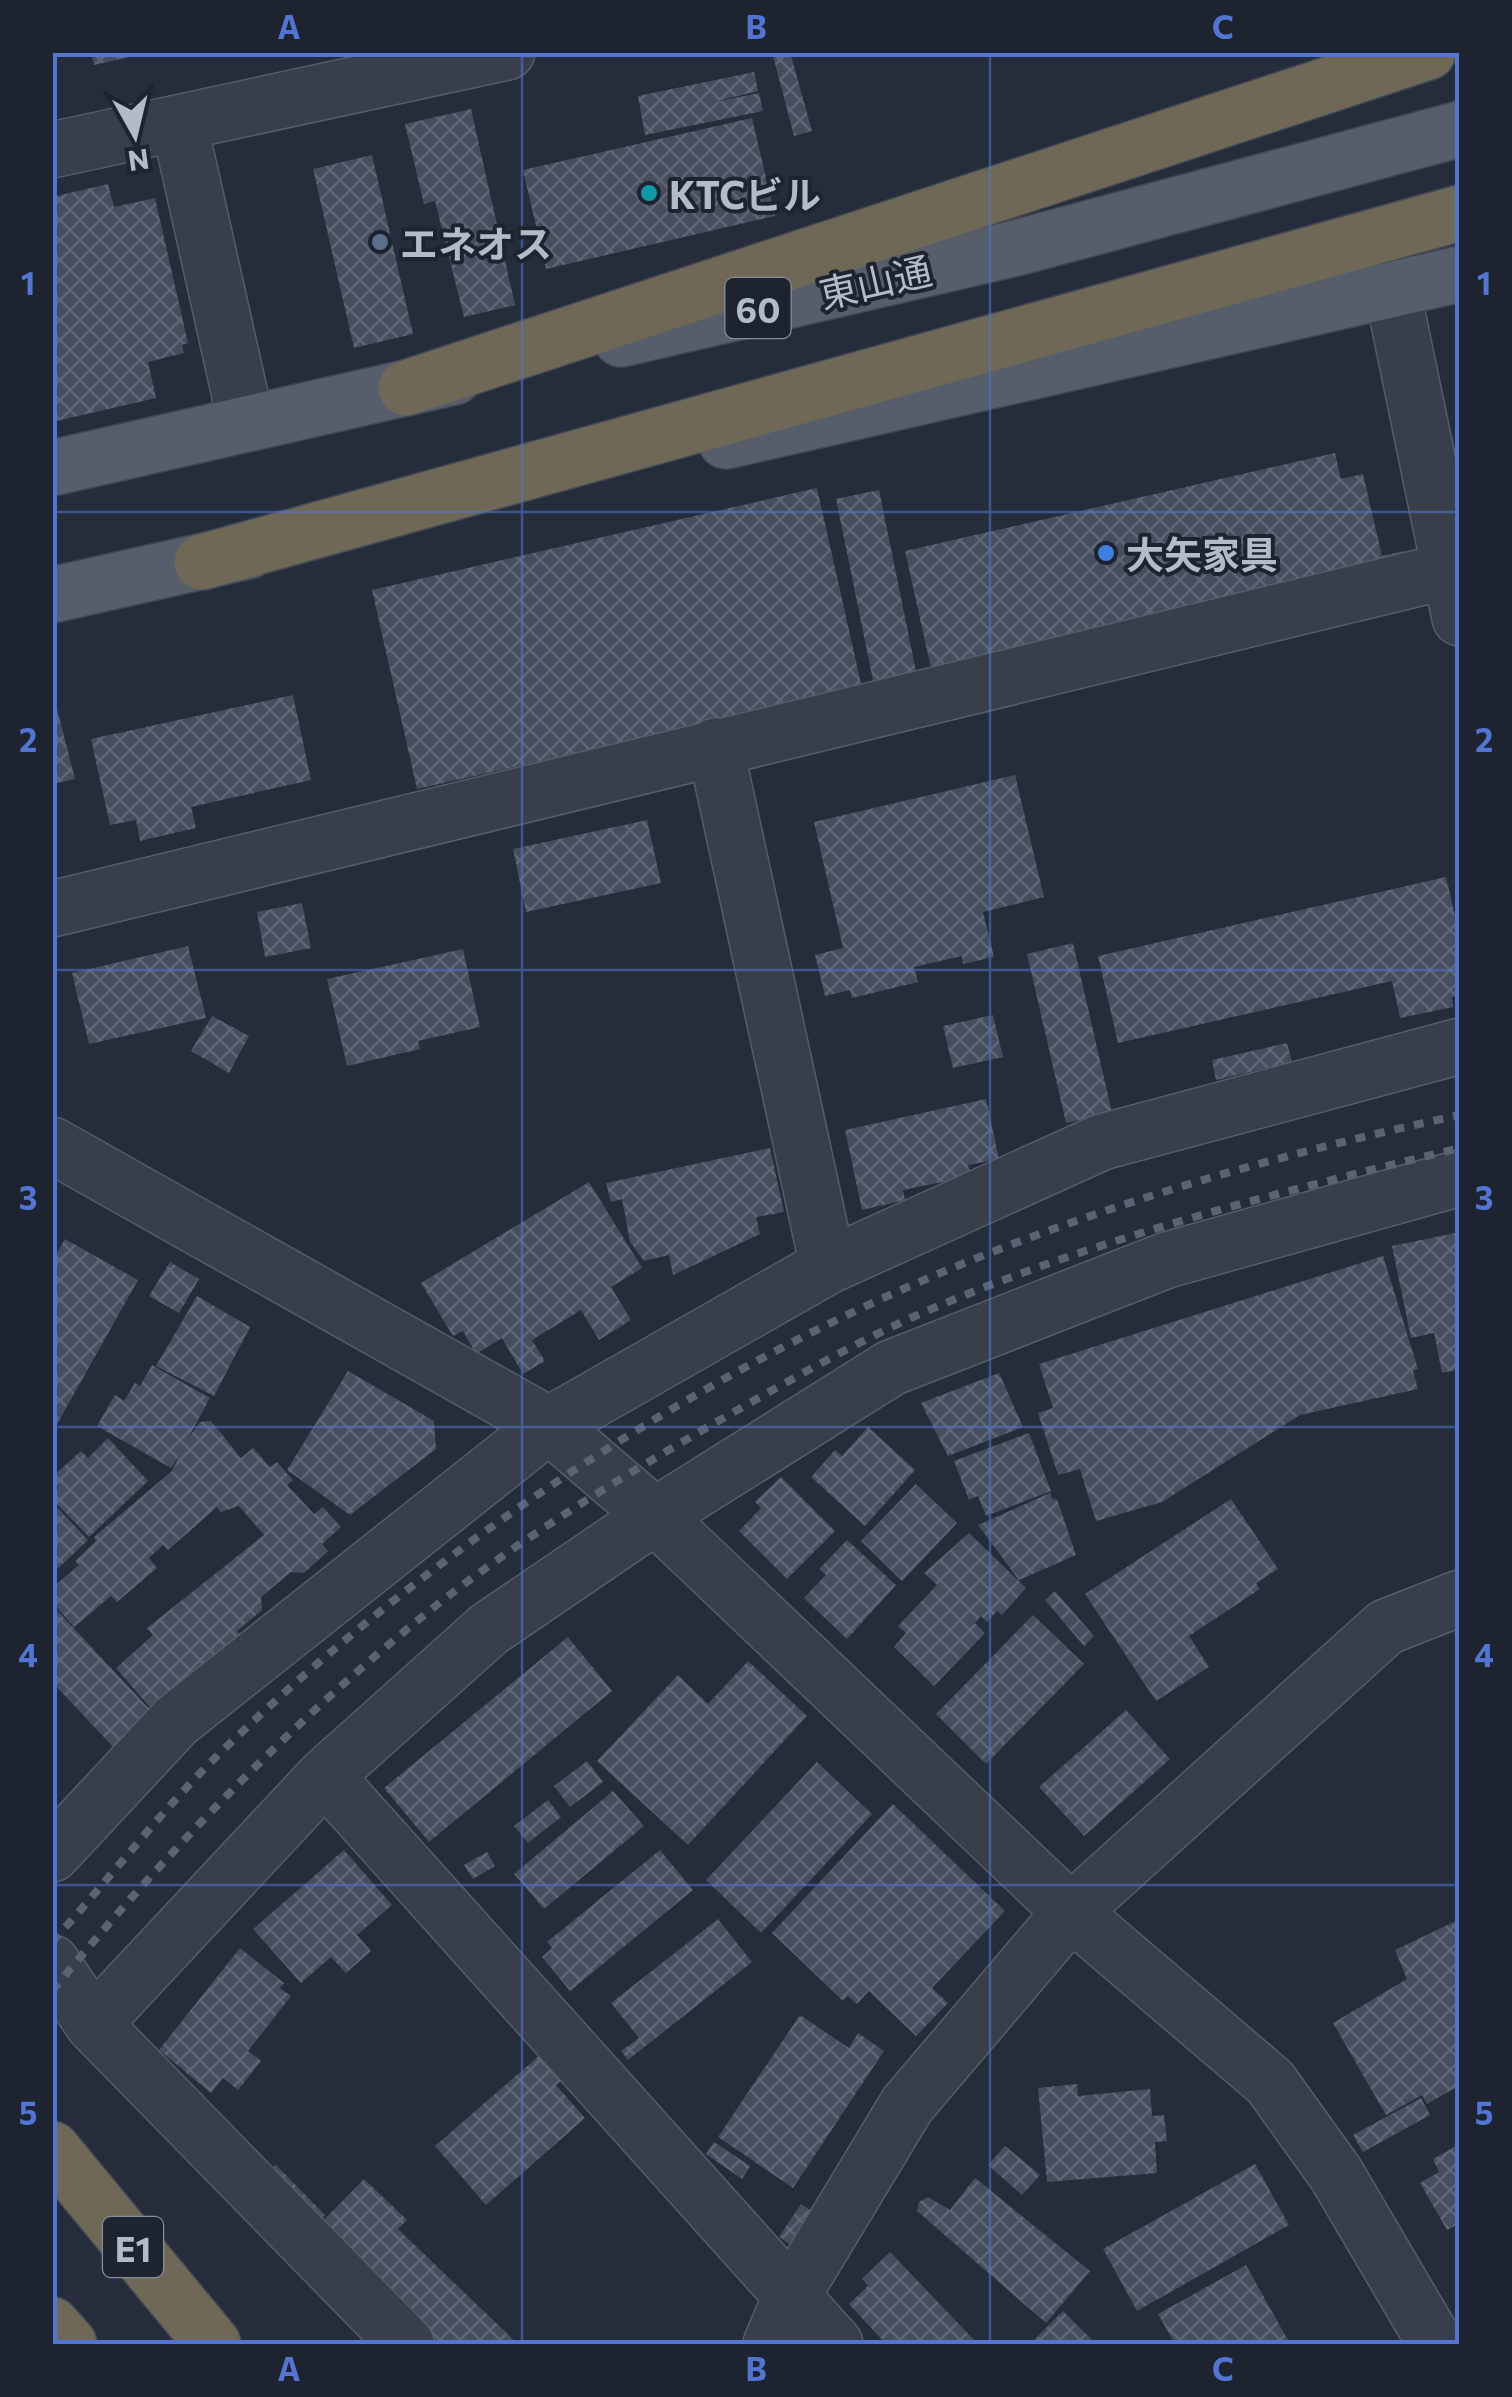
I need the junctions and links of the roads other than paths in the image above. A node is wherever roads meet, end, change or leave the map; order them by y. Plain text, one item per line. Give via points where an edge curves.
1 (508, 52) edge
2 (1405, 52) edge
3 (1428, 52) edge
4 (1334, 84) junction
5 (180, 122) junction
6 (1460, 128) edge
7 (52, 150) edge
8 (1460, 213) edge
9 (1460, 274) edge
10 (1392, 289) junction
11 (406, 388) junction
12 (246, 422) junction
13 (52, 468) edge
14 (202, 562) junction
15 (1456, 586) edge
16 (52, 595) edge
17 (715, 746) junction
18 (52, 909) edge
19 (1460, 1046) edge
20 (52, 1145) edge
21 (1460, 1178) edge
22 (828, 1266) junction
23 (550, 1425) junction
24 (656, 1516) junction
25 (1460, 1598) edge
26 (324, 1776) junction
27 (52, 1854) edge
28 (1070, 1912) junction
29 (52, 1963) edge
30 (93, 2024) junction
31 (52, 2149) edge
32 (781, 2322) edge
33 (52, 2325) edge
34 (69, 2344) edge
35 (213, 2344) edge
36 (406, 2344) edge
37 (836, 2344) edge
38 (1436, 2344) edge

1 - 5 street
2 - 4 highway
3 - 4 highway
4 - 11 highway
5 - 7 street
5 - 12 street
6 - 11 main road, 東山通 / 60 via 1016,248
8 - 14 highway
9 - 10 main road
10 - 14 main road
10 - 15 street
11 - 12 main road, 東山通 / 60
12 - 13 main road, 東山通 / 60
14 - 16 main road
15 - 17 street
17 - 18 street
17 - 22 street
19 - 22 street via 1102,1142
20 - 23 street
21 - 24 street via 1166,1260 892,1368
22 - 23 street
23 - 24 street
23 - 27 street via 176,1721
24 - 26 street via 490,1629
24 - 28 street
25 - 28 street via 1386,1627
26 - 30 street
26 - 32 street
28 - 32 street via 907,2104
28 - 38 street via 1270,2082 1336,2174
29 - 30 street
30 - 36 street
31 - 35 highway, E1
32 - 37 street
33 - 34 highway

